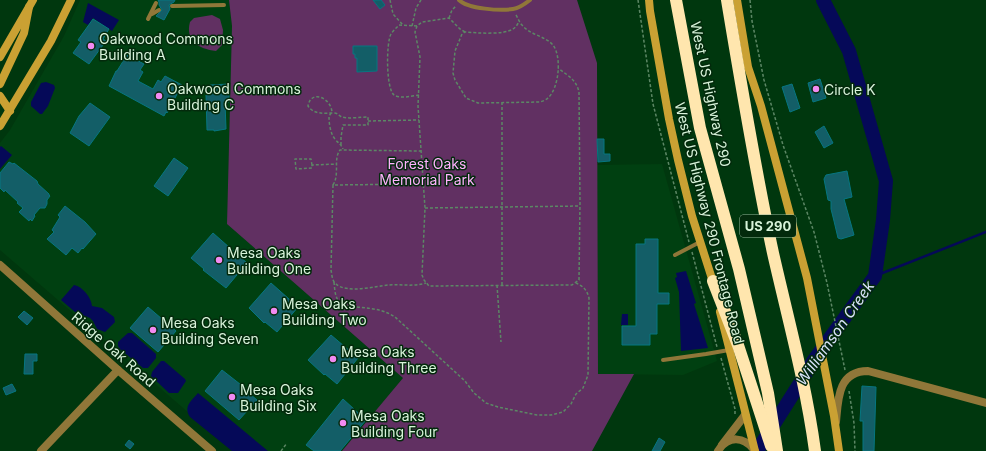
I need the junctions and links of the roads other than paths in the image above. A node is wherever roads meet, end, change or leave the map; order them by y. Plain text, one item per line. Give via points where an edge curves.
1 (71, 0) edge
2 (530, 0) edge
3 (649, 0) edge
4 (676, 0) edge
5 (727, 0) edge
6 (737, 0) edge
7 (460, 1) edge
8 (31, 3) edge
9 (156, 3) dead end
10 (224, 5) dead end
11 (172, 6) dead end
12 (159, 10) dead end
13 (0, 57) edge
14 (0, 84) edge
15 (0, 96) edge
16 (10, 111) junction
17 (0, 126) edge
18 (700, 242) junction
19 (675, 255) dead end
20 (0, 265) edge
21 (713, 281) junction
22 (729, 350) junction
23 (663, 360) dead end
24 (118, 370) junction
25 (986, 403) edge
26 (745, 415) junction
27 (836, 429) junction
28 (720, 448) edge
29 (41, 451) edge
30 (212, 451) edge
31 (755, 451) edge
32 (772, 451) edge
33 (777, 451) edge
34 (815, 451) edge
35 (839, 451) edge

1 - 16 main road via 58,28
2 - 7 lane via 512,9 474,8
3 - 18 main road, West US Highway 290 Frontage Road via 669,119
4 - 33 highway, West US Highway 290 / US 290 via 700,128 739,269 768,392
5 - 34 highway, US 290 via 773,253 800,363
6 - 27 main road via 748,67 761,106 807,278
8 - 13 main road
8 - 14 main road via 24,33
9 - 12 lane via 148,19
10 - 11 lane
15 - 16 main road
16 - 17 main road
18 - 19 lane
18 - 21 main road, West US Highway 290 Frontage Road
20 - 24 street, Ridge Oak Road
21 - 22 main road, West US Highway 290 Frontage Road
21 - 32 highway via 738,345
22 - 23 lane
22 - 26 main road, West US Highway 290 Frontage Road
24 - 29 street
24 - 30 street, Ridge Oak Road
25 - 27 street via 868,371 859,371 847,380 841,390
26 - 28 street
26 - 31 main road, West US Highway 290 Frontage Road
27 - 35 main road
28 - 31 street via 737,439 744,440

